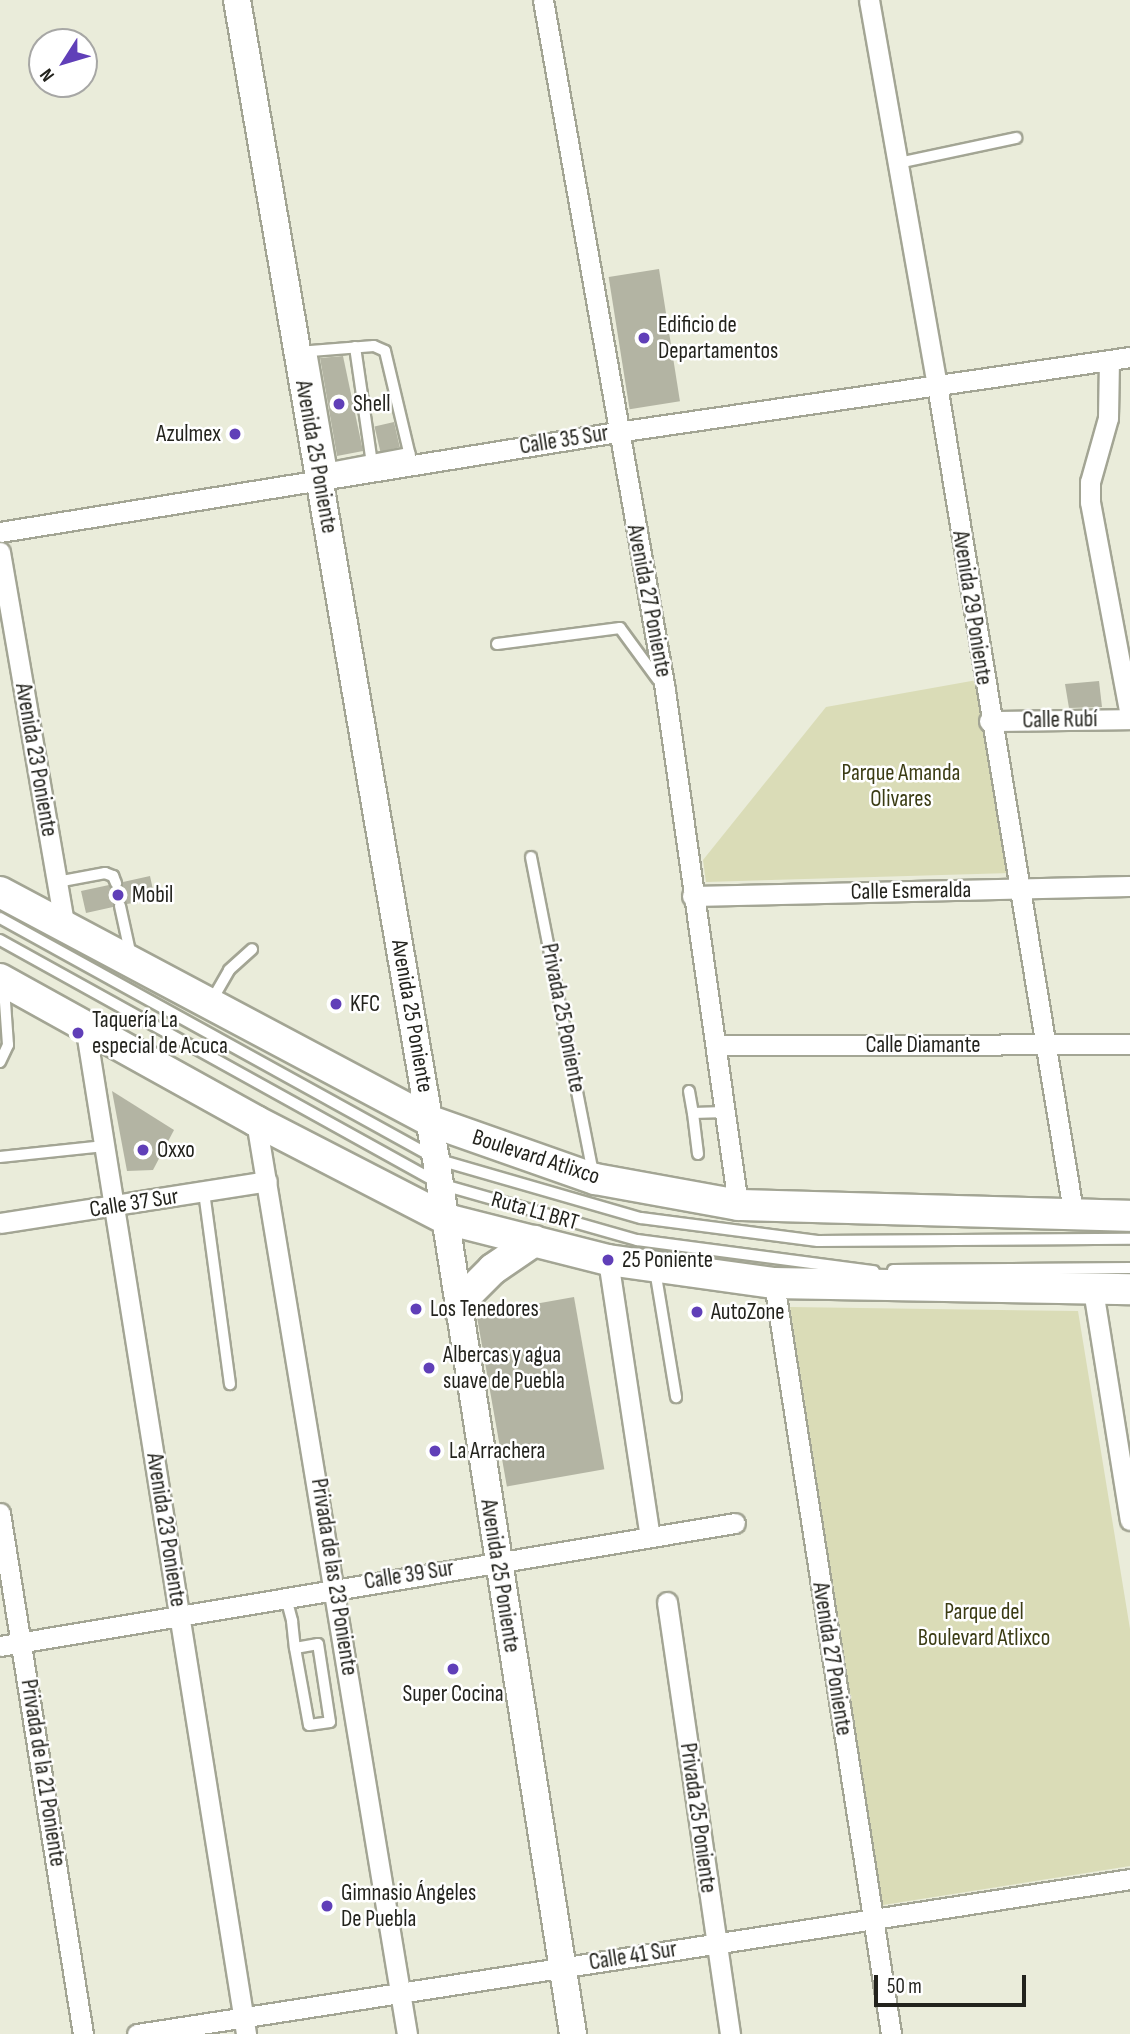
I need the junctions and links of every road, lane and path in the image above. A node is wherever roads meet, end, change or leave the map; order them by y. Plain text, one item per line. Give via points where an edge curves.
1 (237, 0) edge
2 (543, 0) edge
3 (869, 0) edge
4 (1016, 138) dead end
5 (898, 163) junction
6 (355, 347) junction
7 (304, 351) junction
8 (1130, 357) edge
9 (1109, 360) junction
10 (937, 385) junction
11 (617, 432) junction
12 (411, 458) junction
13 (372, 465) junction
14 (326, 474) junction
15 (0, 532) edge
16 (0, 552) edge
17 (497, 644) dead end
18 (665, 690) junction
19 (1130, 717) edge
20 (989, 721) junction
21 (531, 857) dead end
22 (57, 883) junction
23 (116, 883) dead end
24 (1130, 886) edge
25 (1018, 888) junction
26 (0, 892) edge
27 (692, 896) junction
28 (120, 905) dead end
29 (0, 918) edge
30 (65, 928) junction
31 (0, 940) edge
32 (252, 949) dead end
33 (132, 963) junction
34 (2, 980) edge
35 (209, 1004) junction
36 (85, 1025) junction
37 (1130, 1044) edge
38 (716, 1045) junction
39 (1044, 1045) junction
40 (0, 1062) edge
41 (689, 1091) dead end
42 (725, 1112) junction
43 (693, 1113) junction
44 (256, 1121) junction
45 (430, 1121) junction
46 (104, 1146) junction
47 (698, 1154) dead end
48 (0, 1157) edge
49 (438, 1171) junction
50 (595, 1179) junction
51 (267, 1181) junction
52 (204, 1192) junction
53 (738, 1205) junction
54 (114, 1207) junction
55 (1130, 1216) edge
56 (1073, 1217) junction
57 (446, 1219) junction
58 (0, 1223) edge
59 (1130, 1240) edge
60 (534, 1241) junction
61 (608, 1260) junction
62 (654, 1266) junction
63 (1130, 1268) edge
64 (774, 1283) junction
65 (1093, 1290) junction
66 (1130, 1290) edge
67 (460, 1310) junction
68 (230, 1384) dead end
69 (676, 1397) dead end
70 (1126, 1478) edge
71 (0, 1513) edge
72 (1130, 1520) edge
73 (735, 1523) dead end
74 (650, 1537) junction
75 (497, 1561) junction
76 (336, 1587) junction
77 (286, 1597) junction
78 (667, 1602) dead end
79 (180, 1617) junction
80 (23, 1642) junction
81 (0, 1646) edge
82 (295, 1648) junction
83 (1130, 1879) edge
84 (873, 1919) junction
85 (716, 1943) junction
86 (565, 1967) junction
87 (401, 1992) junction
88 (245, 2025) edge
89 (83, 2034) edge
90 (137, 2034) edge
91 (407, 2034) edge
92 (573, 2034) edge
93 (730, 2034) edge
94 (891, 2034) edge

1 - 7 main road, Avenida 25 Poniente
2 - 11 street, Avenida 27 Poniente
3 - 5 street, Avenida 29 Poniente
4 - 5 lane
5 - 10 street, Avenida 29 Poniente
6 - 7 lane
6 - 12 lane via 380,347 387,356
6 - 13 lane
7 - 14 main road, Avenida 25 Poniente
8 - 9 street, Calle 35 Sur
9 - 10 street, Calle 35 Sur
9 - 19 street via 1108,418 1090,482 1090,502
10 - 11 street, Calle 35 Sur
10 - 20 street, Avenida 29 Poniente
11 - 12 street, Calle 35 Sur
11 - 18 street, Avenida 27 Poniente
12 - 13 street, Calle 35 Sur
13 - 14 street, Calle 35 Sur
14 - 15 street, Calle 35 Sur
14 - 45 main road, Avenida 25 Poniente
16 - 22 street, Avenida 23 Poniente
17 - 18 lane via 620,628
18 - 27 street, Avenida 27 Poniente
19 - 20 street, Calle Rubí
20 - 25 street, Avenida 29 Poniente
21 - 50 lane, Privada 25 Poniente
22 - 23 lane via 105,873
22 - 30 street, Avenida 23 Poniente
24 - 25 street, Calle Esmeralda
25 - 27 street, Calle Esmeralda
25 - 39 street, Avenida 29 Poniente
26 - 30 main road, Boulevard Atlixco
27 - 38 street, Avenida 27 Poniente
28 - 33 lane
29 - 49 lane, Ruta L1 BRT
30 - 33 main road, Boulevard Atlixco
31 - 49 lane, Ruta L1 BRT
32 - 35 lane via 229,970
33 - 35 main road, Boulevard Atlixco
34 - 36 main road
34 - 40 lane via 8,1045
35 - 45 main road, Boulevard Atlixco
36 - 44 main road
36 - 46 street, Avenida 23 Poniente
37 - 39 street, Calle Diamante
38 - 39 street, Calle Diamante
38 - 42 street, Avenida 27 Poniente
39 - 56 street, Avenida 29 Poniente
41 - 43 lane
42 - 43 lane
42 - 53 street, Avenida 27 Poniente
43 - 47 lane
44 - 51 street, Privada de las 23 Poniente
44 - 57 main road
45 - 49 main road, Avenida 25 Poniente
45 - 50 main road, Boulevard Atlixco
46 - 48 lane
46 - 54 street, Avenida 23 Poniente
49 - 57 main road, Avenida 25 Poniente
49 - 59 lane, Ruta L1 BRT via 641,1218 763,1237 874,1243
49 - 63 lane, Ruta L1 BRT via 637,1240 741,1257 871,1271
50 - 53 main road, Boulevard Atlixco
51 - 52 street, Calle 37 Sur
51 - 76 street, Privada de las 23 Poniente
52 - 54 street, Calle 37 Sur
52 - 68 lane
53 - 56 main road, Boulevard Atlixco
54 - 58 street, Calle 37 Sur
54 - 79 street, Avenida 23 Poniente
55 - 56 main road, Boulevard Atlixco
57 - 60 main road
57 - 67 main road, Avenida 25 Poniente
60 - 61 main road
60 - 67 main road via 493,1269
61 - 62 main road
61 - 74 street
62 - 64 main road
62 - 69 lane
64 - 65 main road
64 - 84 street, Avenida 27 Poniente
65 - 66 main road
65 - 70 street
67 - 75 main road, Avenida 25 Poniente
70 - 72 street
71 - 80 street, Privada de la 21 Poniente
73 - 74 street, Calle 39 Sur
74 - 75 street, Calle 39 Sur
75 - 76 street, Calle 39 Sur
75 - 86 main road, Avenida 25 Poniente
76 - 77 street, Calle 39 Sur
76 - 87 street, Privada de las 23 Poniente
77 - 79 street, Calle 39 Sur
77 - 82 lane
78 - 85 street, Privada 25 Poniente
79 - 80 street, Calle 39 Sur
79 - 88 street, Avenida 23 Poniente
80 - 81 street, Calle 39 Sur
80 - 89 street, Privada de la 21 Poniente
82 - 82 lane via 309,1725 330,1722 318,1644
83 - 84 street, Calle 41 Sur
84 - 85 street, Calle 41 Sur
84 - 94 street, Avenida 27 Poniente
85 - 86 street, Calle 41 Sur
85 - 93 street, Privada 25 Poniente
86 - 87 street, Calle 41 Sur
86 - 92 main road, Avenida 25 Poniente
87 - 88 street, Calle 41 Sur
87 - 91 street, Privada de las 23 Poniente
88 - 90 street, Calle 41 Sur

